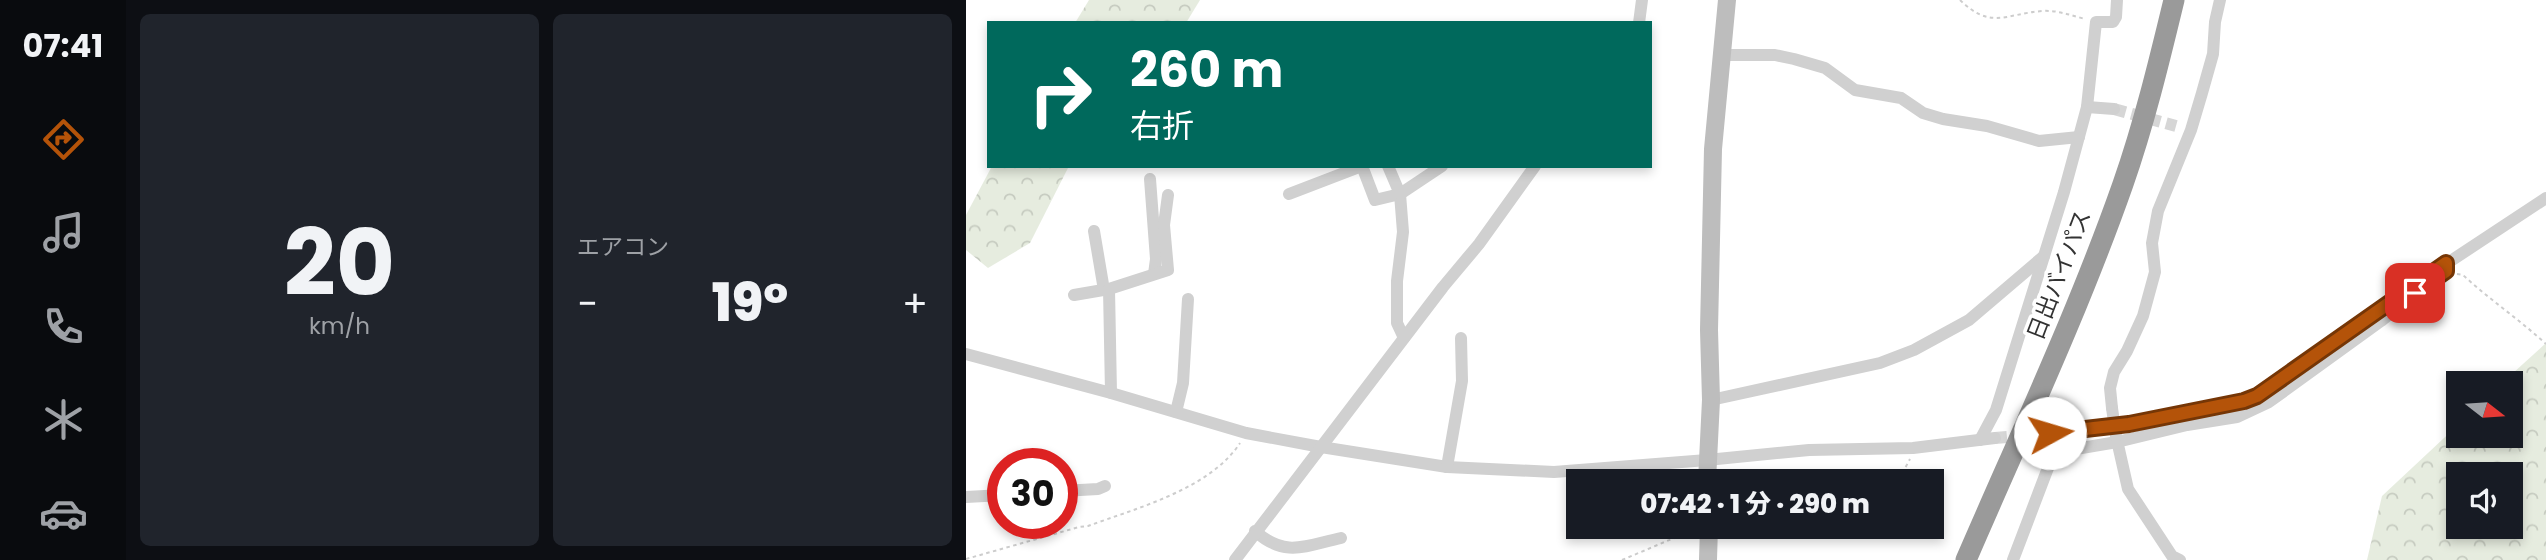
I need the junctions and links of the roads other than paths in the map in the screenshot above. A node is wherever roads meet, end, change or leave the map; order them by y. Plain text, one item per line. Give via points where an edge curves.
1 (1642, 0) edge
2 (1727, 0) edge
3 (2117, 0) edge
4 (2174, 0) edge
5 (2220, 0) edge
6 (1639, 21) edge
7 (1722, 55) junction
8 (2087, 107) junction
9 (2113, 109) tunnel mouth
10 (2176, 126) tunnel mouth
11 (2190, 130) junction
12 (2079, 137) junction
13 (1357, 168) edge
14 (1363, 168) edge
15 (1389, 168) edge
16 (1439, 168) edge
17 (1534, 168) edge
18 (1150, 179) dead end
19 (1289, 194) dead end
20 (1400, 194) junction
21 (1168, 195) dead end
22 (2546, 198) edge
23 (1094, 231) dead end
24 (2045, 256) junction
25 (2446, 267) junction
26 (1154, 274) junction
27 (1107, 290) junction
28 (1074, 295) dead end
29 (1188, 299) dead end
30 (1404, 338) junction
31 (1461, 338) dead end
32 (966, 354) edge
33 (1111, 393) junction
34 (1711, 400) junction
35 (1176, 412) junction
36 (2050, 433) tunnel mouth
37 (1995, 438) tunnel mouth
38 (1980, 439) junction
39 (2116, 439) junction
40 (1321, 447) junction
41 (1707, 460) junction
42 (1447, 467) junction
43 (1707, 469) edge
44 (1105, 486) dead end
45 (1078, 490) edge
46 (987, 496) edge
47 (966, 497) edge
48 (1255, 531) junction
49 (1341, 538) dead end
50 (1709, 539) edge
51 (1235, 560) edge
52 (1708, 560) edge
53 (1966, 560) edge
54 (2013, 560) edge
55 (2180, 560) edge

1 - 6 street
2 - 7 street
3 - 8 street via 2113,22 2096,22
4 - 53 highway, 日出バイパス via 2124,181 2060,348
5 - 11 street via 2213,54
7 - 12 street via 1794,59 1825,68 1855,90 1901,98 1923,113 1943,119 2039,141
7 - 34 street via 1713,149
8 - 9 street
8 - 12 street
10 - 11 street
11 - 39 street, bridge via 2158,211 2152,243 2155,272 2143,316 2110,388
12 - 24 street
13 - 19 street
14 - 20 street via 1375,200
15 - 20 street
16 - 20 street
17 - 30 street
18 - 26 street
20 - 30 street via 1403,232 1396,281 1397,323
21 - 26 street via 1164,225 1168,270
22 - 25 street
23 - 27 street
24 - 34 street via 1969,320 1914,350 1880,363
24 - 38 street via 1996,410
25 - 36 street via 2257,396 2129,424
25 - 39 street via 2269,402 2237,416
26 - 27 street
27 - 28 street
27 - 33 street
29 - 35 street via 1183,383
30 - 40 street
31 - 42 street via 1462,381
32 - 33 street
33 - 35 street
34 - 41 street
35 - 40 street via 1246,433
37 - 38 street
38 - 41 street via 1913,448 1809,450
39 - 54 street via 2058,452
39 - 55 street via 2129,489 2172,556
40 - 42 street
40 - 48 street
41 - 42 street via 1554,472
41 - 43 street
44 - 45 street
46 - 47 street
48 - 49 street via 1269,544 1293,549
48 - 51 street
50 - 52 street

